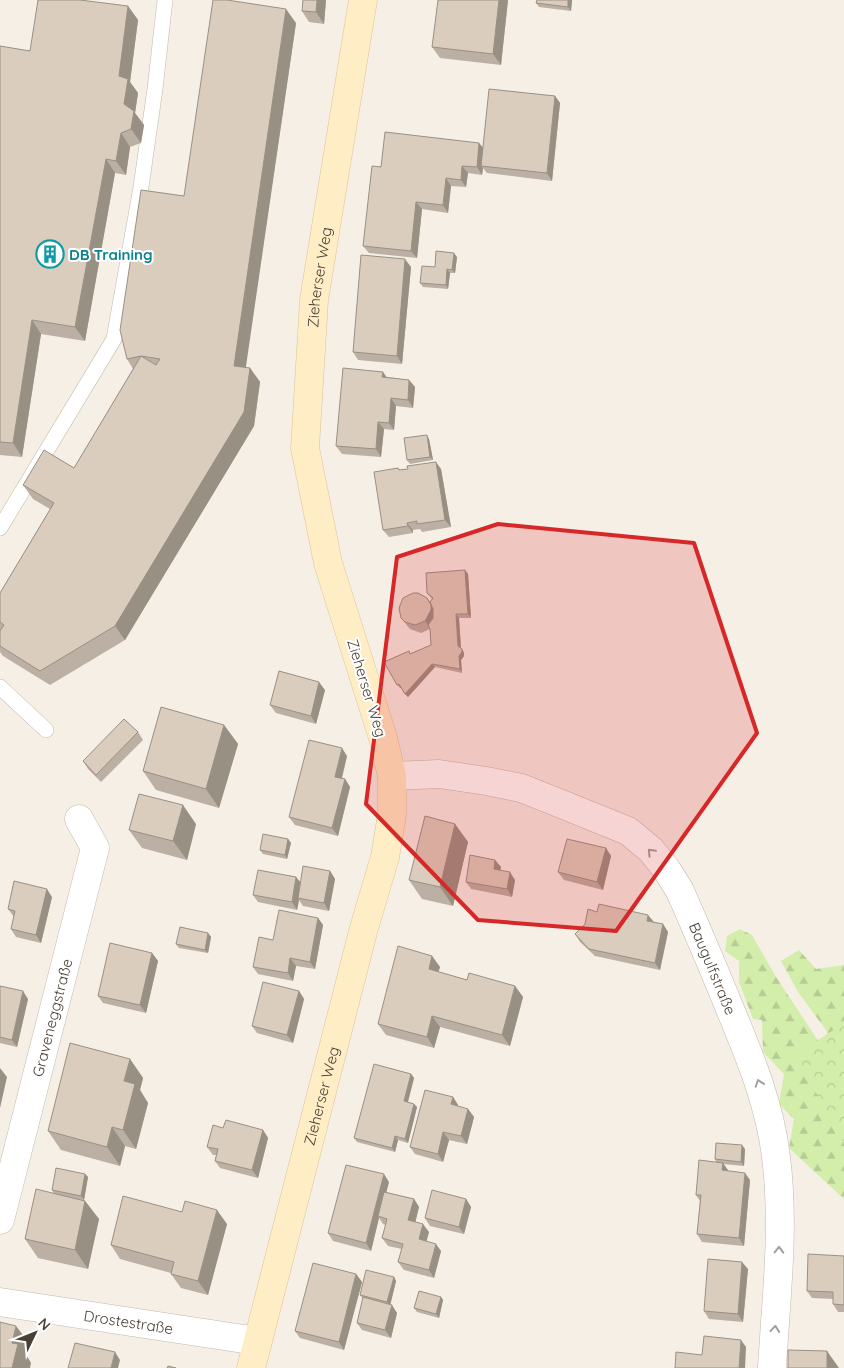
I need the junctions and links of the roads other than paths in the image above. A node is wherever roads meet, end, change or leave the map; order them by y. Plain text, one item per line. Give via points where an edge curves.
1 (164, 0) edge
2 (363, 0) edge
3 (0, 528) edge
4 (0, 687) edge
5 (46, 730) dead end
6 (392, 776) junction
7 (79, 819) dead end
8 (0, 1220) edge
9 (0, 1302) edge
10 (257, 1341) junction
11 (251, 1368) edge
12 (772, 1368) edge

1 - 3 lane via 141,187 114,339
2 - 6 street, Zieherser Weg via 314,300 305,448 328,563
4 - 5 lane
6 - 10 street, Zieherser Weg via 392,815 385,857
12 -> 6 street, Baugulfstraße via 780,1250 778,1181 772,1130 750,1057 680,890 668,870 628,831 521,788 439,774
7 - 8 street, Graveneggstraße via 95,848
9 - 10 street, Drostestraße
10 - 11 street, Zieherser Weg

